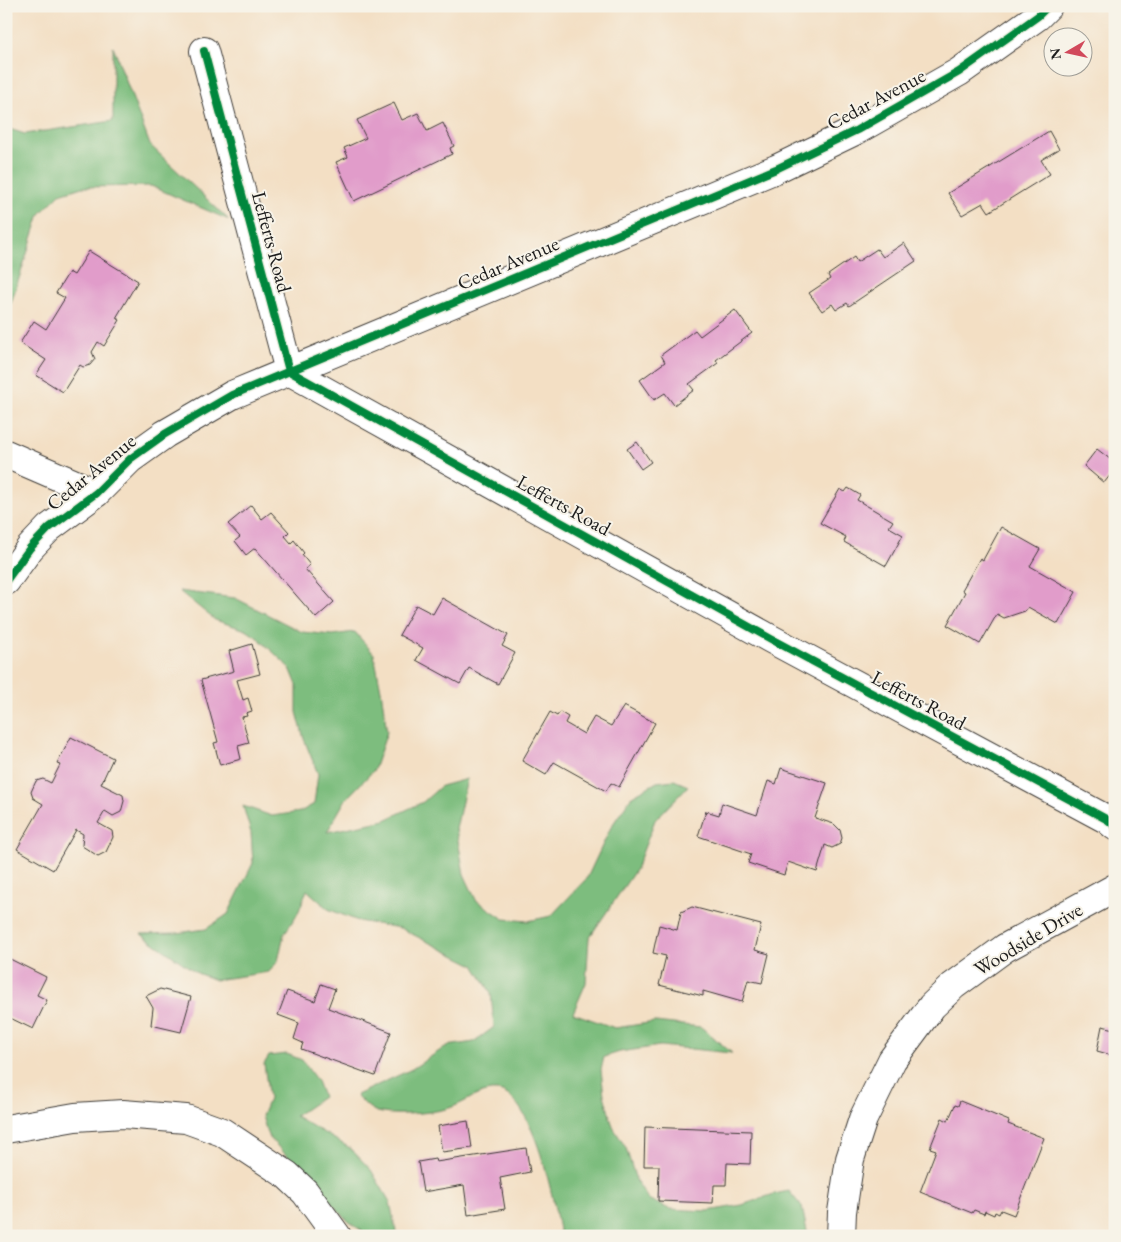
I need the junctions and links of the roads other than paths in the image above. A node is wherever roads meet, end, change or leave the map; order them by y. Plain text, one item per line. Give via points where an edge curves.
1 (1048, 6) edge
2 (204, 51) dead end
3 (289, 371) junction
4 (6, 454) edge
5 (96, 494) junction
6 (6, 580) edge
7 (1115, 826) edge
8 (1115, 888) edge
9 (6, 1129) edge
10 (337, 1236) edge
11 (841, 1236) edge

1 - 3 street, Cedar Avenue via 959,72 857,130 776,169
2 - 3 street, Lefferts Road
3 - 5 street, Cedar Avenue via 232,395 165,434 130,459
3 - 7 street, Lefferts Road
4 - 5 street
5 - 6 street, Cedar Avenue via 49,528
8 - 11 street, Woodside Drive via 1005,948 953,986 932,1006 892,1060 863,1119 850,1159
9 - 10 street via 75,1117 123,1114 186,1119 222,1132 287,1175 305,1192

